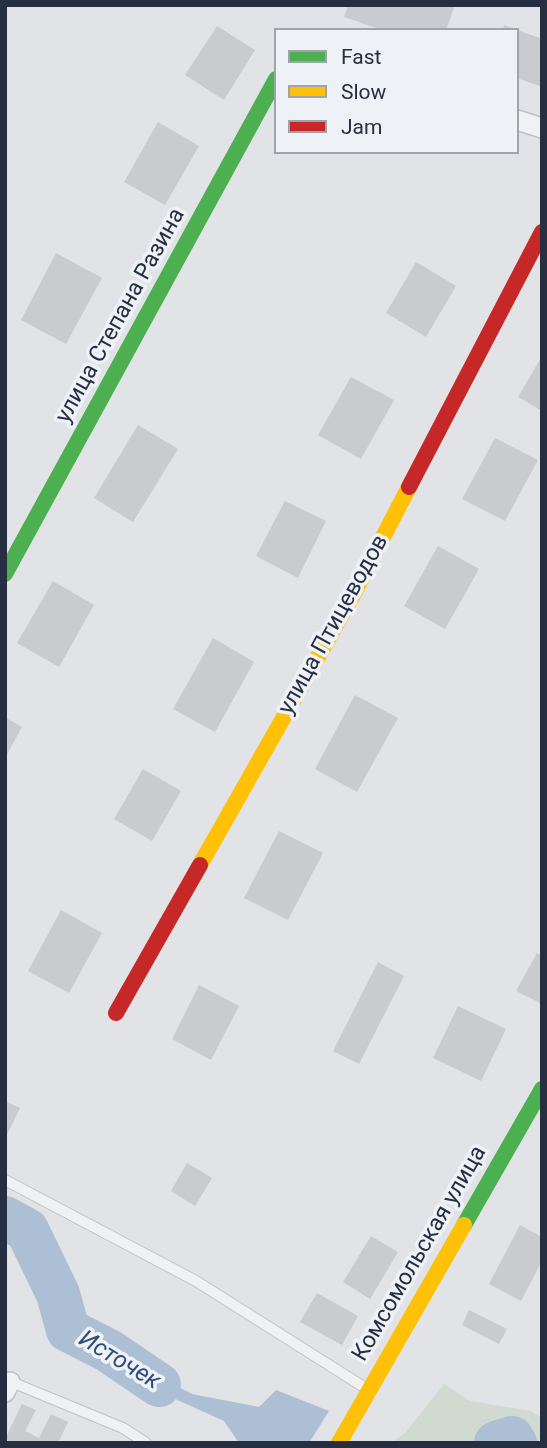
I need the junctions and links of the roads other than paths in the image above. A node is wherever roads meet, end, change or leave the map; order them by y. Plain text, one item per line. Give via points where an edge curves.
1 (274, 83) edge
2 (519, 121) edge
3 (542, 128) edge
4 (542, 232) edge
5 (5, 574) edge
6 (116, 1013) dead end
7 (542, 1089) edge
8 (5, 1180) edge
9 (7, 1385) edge
10 (367, 1389) junction
11 (146, 1443) edge
12 (339, 1443) edge

1 - 5 street, улица Степана Разина
2 - 3 street
4 - 6 street, улица Птицеводов via 353,595
7 - 10 street, Комсомольская улица
8 - 10 lane via 196,1281
9 - 11 lane via 123,1428
10 - 12 street, Комсомольская улица

